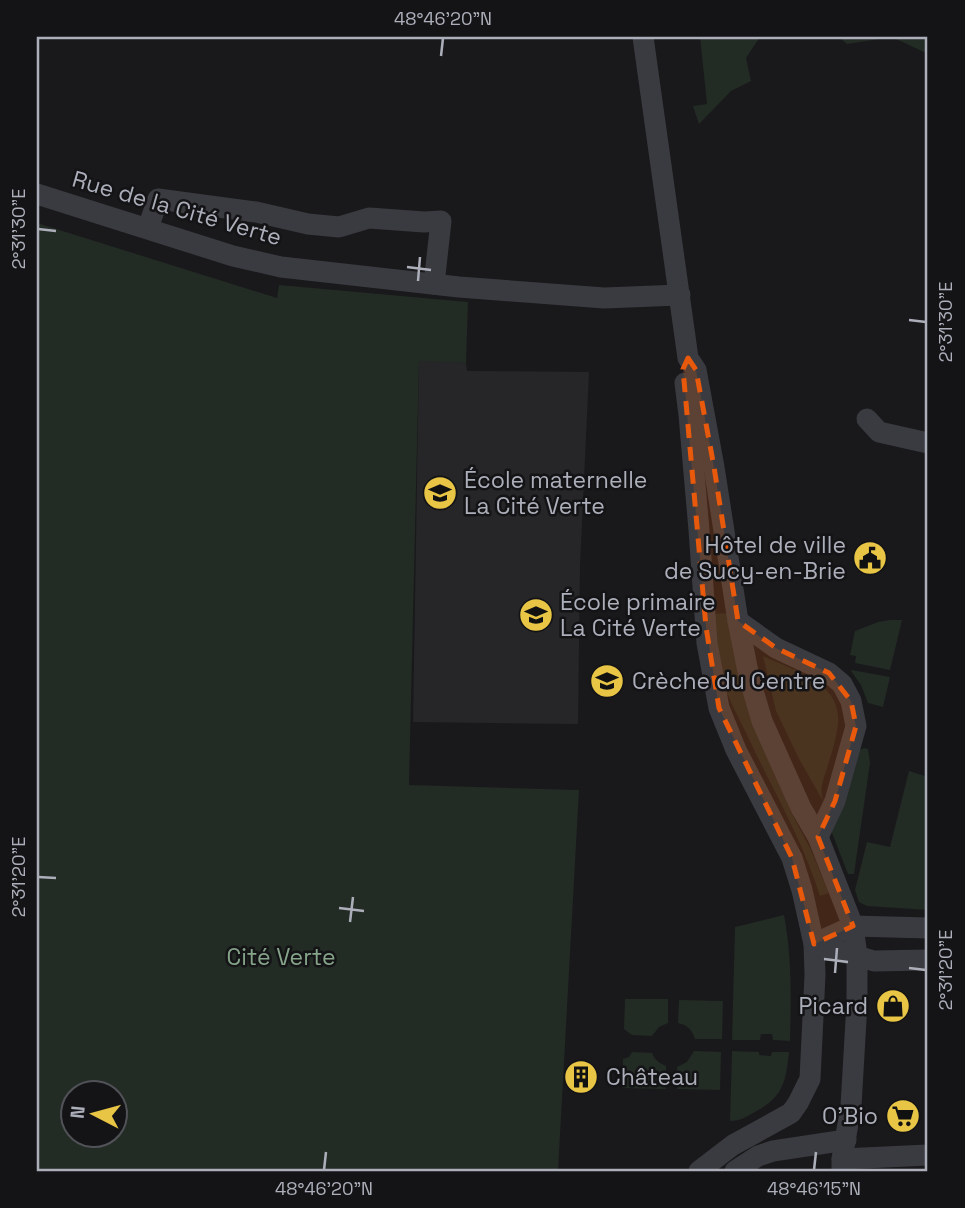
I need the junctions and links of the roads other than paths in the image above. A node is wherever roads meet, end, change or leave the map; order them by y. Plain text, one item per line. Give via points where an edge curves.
1 (643, 37) edge
2 (37, 194) edge
3 (148, 228) junction
4 (434, 284) junction
5 (680, 295) junction
6 (688, 358) junction
7 (867, 419) dead end
8 (928, 443) edge
9 (738, 621) junction
10 (818, 837) junction
11 (853, 926) junction
12 (928, 928) edge
13 (814, 944) junction
14 (857, 956) junction
15 (928, 960) edge
16 (928, 1154) edge
17 (844, 1157) edge
18 (699, 1171) edge
19 (735, 1171) edge

1 - 5 street
2 - 3 street, Rue de la Cité Verte
3 - 4 street, Rue de la Cité Verte via 281,267
3 - 4 street via 159,199 339,227 369,218 441,221
4 - 5 street, Rue de la Cité Verte via 604,298
5 - 6 street
6 - 9 street via 696,370
6 - 13 street via 682,369 707,643 719,708 792,858
7 - 8 street via 879,432
9 - 10 street via 762,721
9 - 10 street via 776,648 830,673 850,701 856,726 835,801
10 - 11 street
11 - 12 street
11 - 13 street
11 - 14 street
13 - 14 street
13 - 18 street via 810,1079 791,1113 733,1144
14 - 15 street via 874,961
14 - 17 street via 851,1106
16 - 17 street
17 - 19 street via 773,1151

